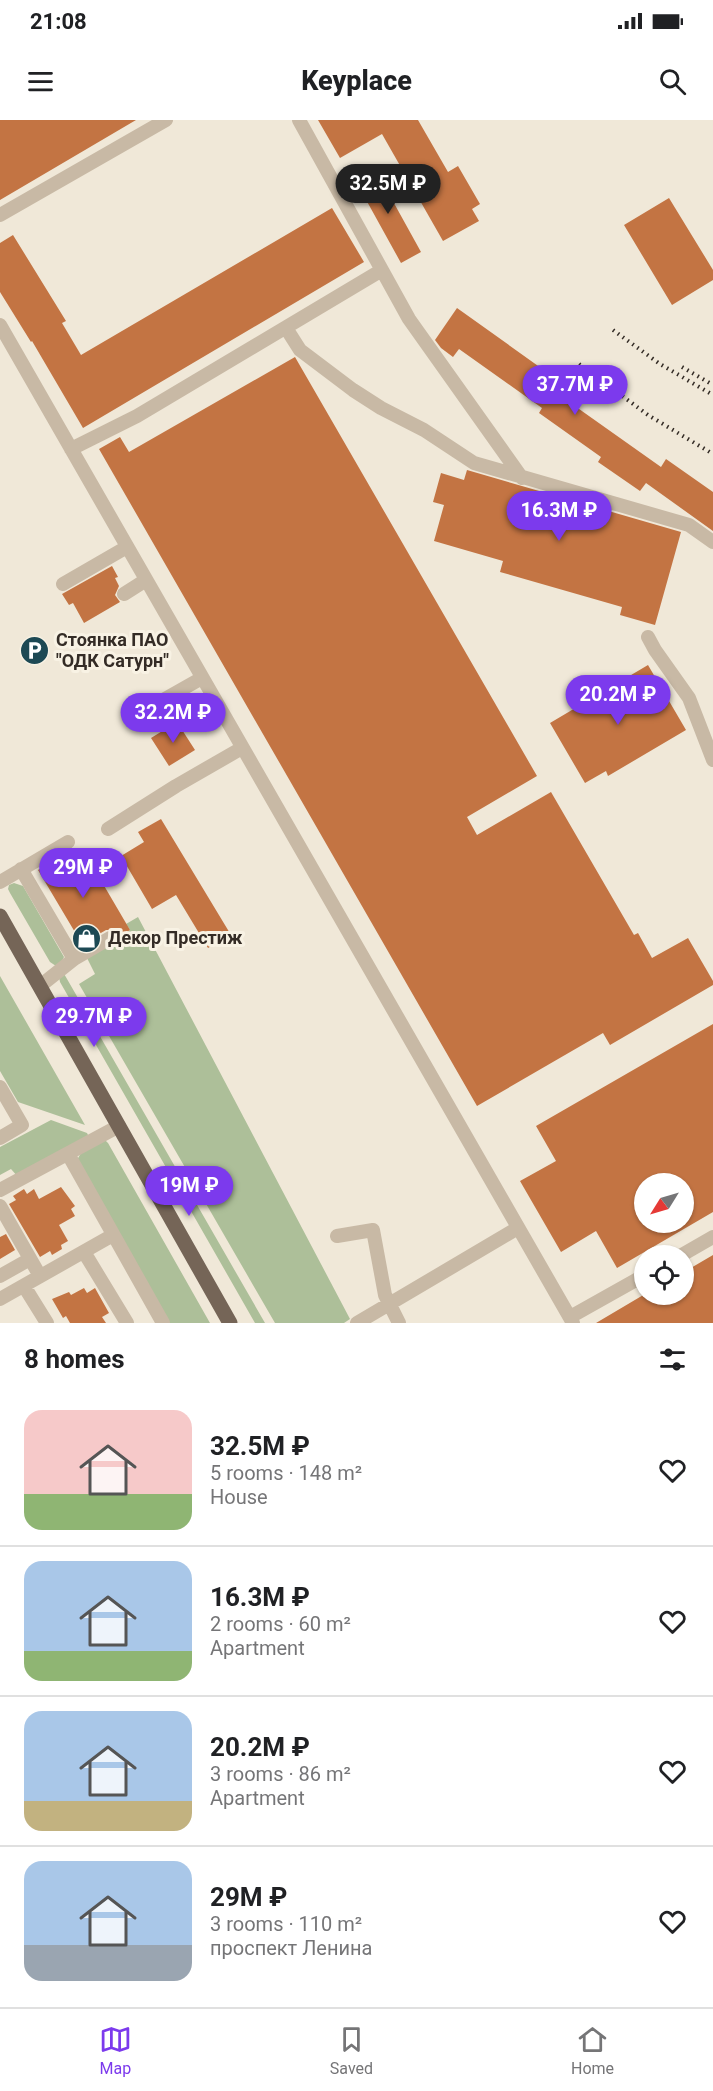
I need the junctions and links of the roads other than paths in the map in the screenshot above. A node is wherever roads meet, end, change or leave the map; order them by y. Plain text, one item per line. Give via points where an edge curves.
1 (166, 120) edge
2 (299, 120) edge
3 (0, 215) edge
4 (382, 270) junction
5 (0, 325) edge
6 (286, 327) junction
7 (71, 449) junction
8 (522, 478) junction
9 (713, 542) edge
10 (127, 547) junction
11 (146, 580) junction
12 (63, 584) dead end
13 (124, 594) dead end
14 (648, 637) dead end
15 (202, 678) junction
16 (134, 717) dead end
17 (242, 748) junction
18 (713, 760) edge
19 (108, 829) dead end
20 (68, 842) dead end
21 (21, 869) junction
22 (0, 882) edge
23 (0, 918) edge
24 (110, 938) dead end
25 (74, 959) junction
26 (40, 986) junction
27 (0, 1087) edge
28 (119, 1126) junction
29 (0, 1138) edge
30 (68, 1154) junction
31 (0, 1190) edge
32 (0, 1206) edge
33 (518, 1228) junction
34 (114, 1234) junction
35 (337, 1236) dead end
36 (713, 1237) edge
37 (694, 1248) edge
38 (84, 1252) junction
39 (30, 1259) junction
40 (0, 1276) edge
41 (40, 1276) junction
42 (634, 1282) edge
43 (24, 1286) junction
44 (0, 1299) edge
45 (389, 1305) junction
46 (572, 1320) edge
47 (157, 1321) edge
48 (46, 1323) edge
49 (127, 1323) edge
50 (230, 1323) edge
51 (357, 1323) edge
52 (399, 1323) edge

1 - 3 lane
2 - 4 lane
4 - 6 lane
4 - 8 lane via 421,338
5 - 7 lane
6 - 7 lane via 136,416
6 - 8 lane via 300,350 381,408 474,463
7 - 10 lane
8 - 9 lane via 689,525
10 - 11 lane
10 - 12 lane
11 - 13 lane
11 - 15 lane
14 - 18 lane via 688,698
15 - 16 lane
15 - 17 lane
17 - 19 lane
17 - 33 lane
20 - 21 lane
21 - 22 lane
21 - 25 lane
23 - 26 main road
24 - 25 lane
25 - 26 lane
26 - 28 main road
27 - 29 lane via 22,1125
28 - 30 lane
28 - 50 main road
30 - 31 lane
30 - 34 lane
32 - 39 lane
33 - 45 lane
33 - 46 lane
34 - 38 lane
34 - 47 lane
35 - 45 lane via 373,1230
36 - 37 lane
38 - 41 lane
38 - 49 lane
39 - 40 lane
39 - 41 lane
41 - 43 lane
42 - 46 lane
43 - 44 lane
43 - 48 lane
45 - 51 lane
45 - 52 lane

